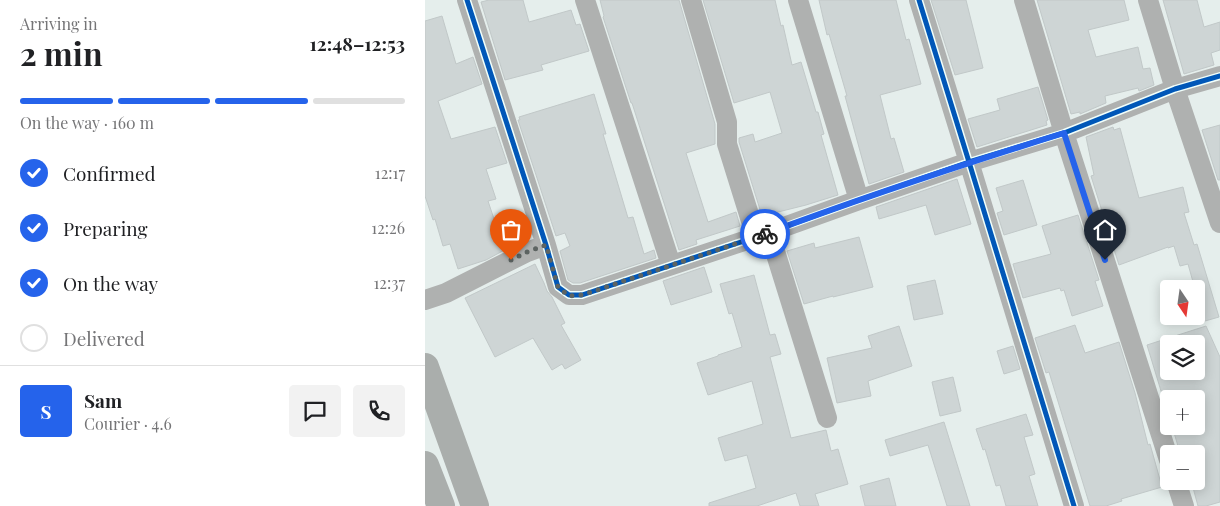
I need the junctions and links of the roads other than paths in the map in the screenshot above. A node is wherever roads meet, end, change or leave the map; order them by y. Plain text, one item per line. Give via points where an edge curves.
1 (467, 0) edge
2 (585, 0) edge
3 (691, 0) edge
4 (798, 0) edge
5 (919, 0) edge
6 (1024, 0) edge
7 (1147, 0) edge
8 (1220, 76) edge
9 (1175, 89) junction
10 (1064, 133) junction
11 (969, 162) junction
12 (859, 200) junction
13 (1220, 223) edge
14 (763, 235) junction
15 (546, 245) junction
16 (671, 265) junction
17 (425, 300) edge
18 (425, 367) edge
19 (827, 418) dead end
20 (1164, 445) edge
21 (425, 464) edge
22 (1179, 490) edge
23 (434, 498) edge
24 (475, 506) edge
25 (1074, 506) edge
26 (1183, 506) edge

1 - 15 street
2 - 16 street
3 - 14 street via 727,122 727,144
4 - 12 street
5 - 11 street
6 - 10 street
7 - 9 street
8 - 9 street
9 - 10 street
9 - 13 street
10 - 11 street
10 - 20 street
11 - 12 street
11 - 25 street
12 - 14 street
14 - 16 street
14 - 19 street
15 - 16 street via 558,287 569,296 582,295
15 - 17 street
18 - 24 highway
21 - 23 highway
22 - 26 street

